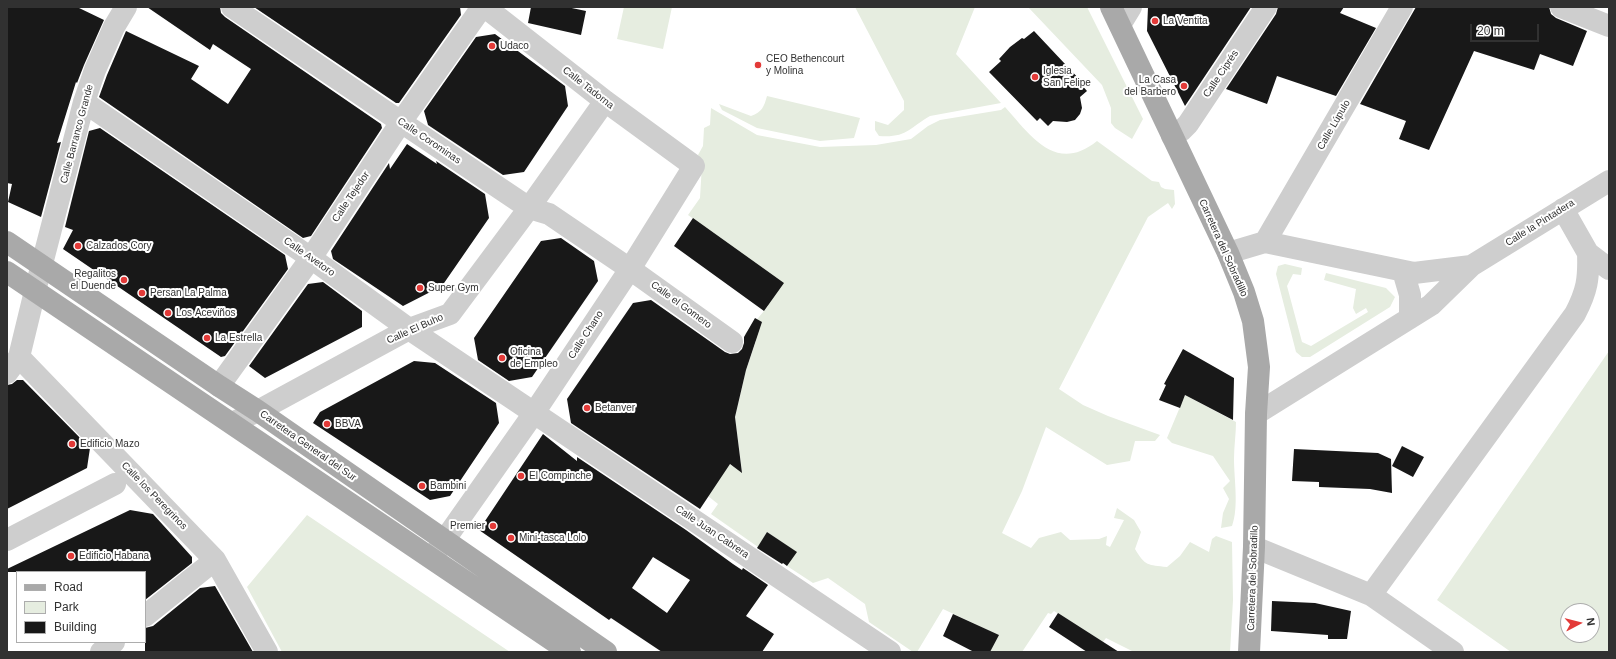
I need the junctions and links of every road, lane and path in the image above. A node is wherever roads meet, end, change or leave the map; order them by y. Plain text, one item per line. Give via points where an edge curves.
1 (126, 7) edge
2 (232, 7) edge
3 (484, 7) edge
4 (1266, 7) edge
5 (1402, 7) edge
6 (1560, 7) edge
7 (1121, 13) edge
8 (1609, 26) edge
9 (605, 101) junction
10 (84, 102) junction
11 (401, 122) junction
12 (1172, 136) junction
13 (694, 166) joint
14 (1609, 181) edge
15 (530, 208) junction
16 (1563, 209) junction
17 (7, 242) edge
18 (1265, 242) junction
19 (1228, 253) junction
20 (1588, 253) junction
21 (311, 258) junction
22 (42, 266) junction
23 (1471, 266) junction
24 (630, 269) junction
25 (1609, 269) edge
26 (1402, 271) junction
27 (7, 272) edge
28 (1609, 273) edge
29 (35, 291) junction
30 (1584, 296) junction
31 (1410, 318) junction
32 (409, 330) junction
33 (732, 342) dead end
34 (13, 365) edge
35 (219, 386) junction
36 (258, 411) junction
37 (534, 414) junction
38 (1256, 414) junction
39 (232, 423) junction
40 (115, 484) dead end
41 (7, 540) edge
42 (445, 540) junction
43 (1254, 547) junction
44 (432, 558) junction
45 (215, 560) junction
46 (1371, 595) junction
47 (146, 615) edge
48 (113, 643) edge
49 (101, 652) edge
50 (267, 652) edge
51 (570, 652) edge
52 (606, 652) edge
53 (890, 652) edge
54 (1249, 652) edge
55 (1454, 652) edge

1 - 10 street, Calle Barranco Grande via 114,27
2 - 11 street, Calle Corominas
3 - 9 street, Calle Tadorna
3 - 11 street, Calle Tejedor
4 - 12 street, Calle Ciprés via 1188,124
5 - 18 street, Calle Lúpulo
6 - 8 street
7 - 12 main road, Carretera del Sobradillo
9 - 13 street, Calle Tadorna
9 - 15 street, Calle El Buho
10 - 21 street, Calle Avetoro
10 - 22 street, Calle Barranco Grande
11 - 15 street, Calle Corominas
11 - 21 street, Calle Tejedor
12 - 19 main road, Carretera del Sobradillo
13 - 24 street, Calle Chano
14 - 16 street, Calle la Pintadera
15 - 24 street, Calle Corominas via 550,214
15 - 32 street, Calle El Buho via 450,314
16 - 20 street
16 - 23 street, Calle la Pintadera
17 - 22 main road, Carretera General del Sur
18 - 19 street
18 - 26 street
19 - 38 main road, Carretera del Sobradillo via 1253,321 1258,367
20 - 25 street
20 - 30 street via 1589,273
21 - 32 street, Calle Avetoro
21 - 35 street, Calle Tejedor
22 - 29 street, Calle Barranco Grande
22 - 35 main road, Carretera General del Sur
23 - 26 street via 1414,273
23 - 31 street via 1431,305
24 - 33 street, Calle el Gomero
24 - 37 street, Calle Chano
26 - 31 street via 1410,295
27 - 29 main road
28 - 30 street
29 - 34 street, Calle Barranco Grande
29 - 39 main road
30 - 46 street via 1575,314
31 - 38 street
32 - 36 street, Calle El Buho
32 - 37 street, Calle Avetoro
34 - 45 street, Calle los Peregrinos
35 - 36 main road, Carretera General del Sur
36 - 39 street, Calle El Buho
36 - 42 main road, Carretera General del Sur
37 - 42 street, Calle Chano
37 - 53 street, Calle Juan Cabrera
38 - 43 main road, Carretera del Sobradillo
39 - 44 main road
40 - 41 street
42 - 44 street, Calle Chano
42 - 52 main road, Carretera General del Sur
43 - 46 street
43 - 54 main road, Carretera del Sobradillo
44 - 51 main road
45 - 47 street
45 - 50 street, Calle los Peregrinos
46 - 55 street
48 - 49 street

